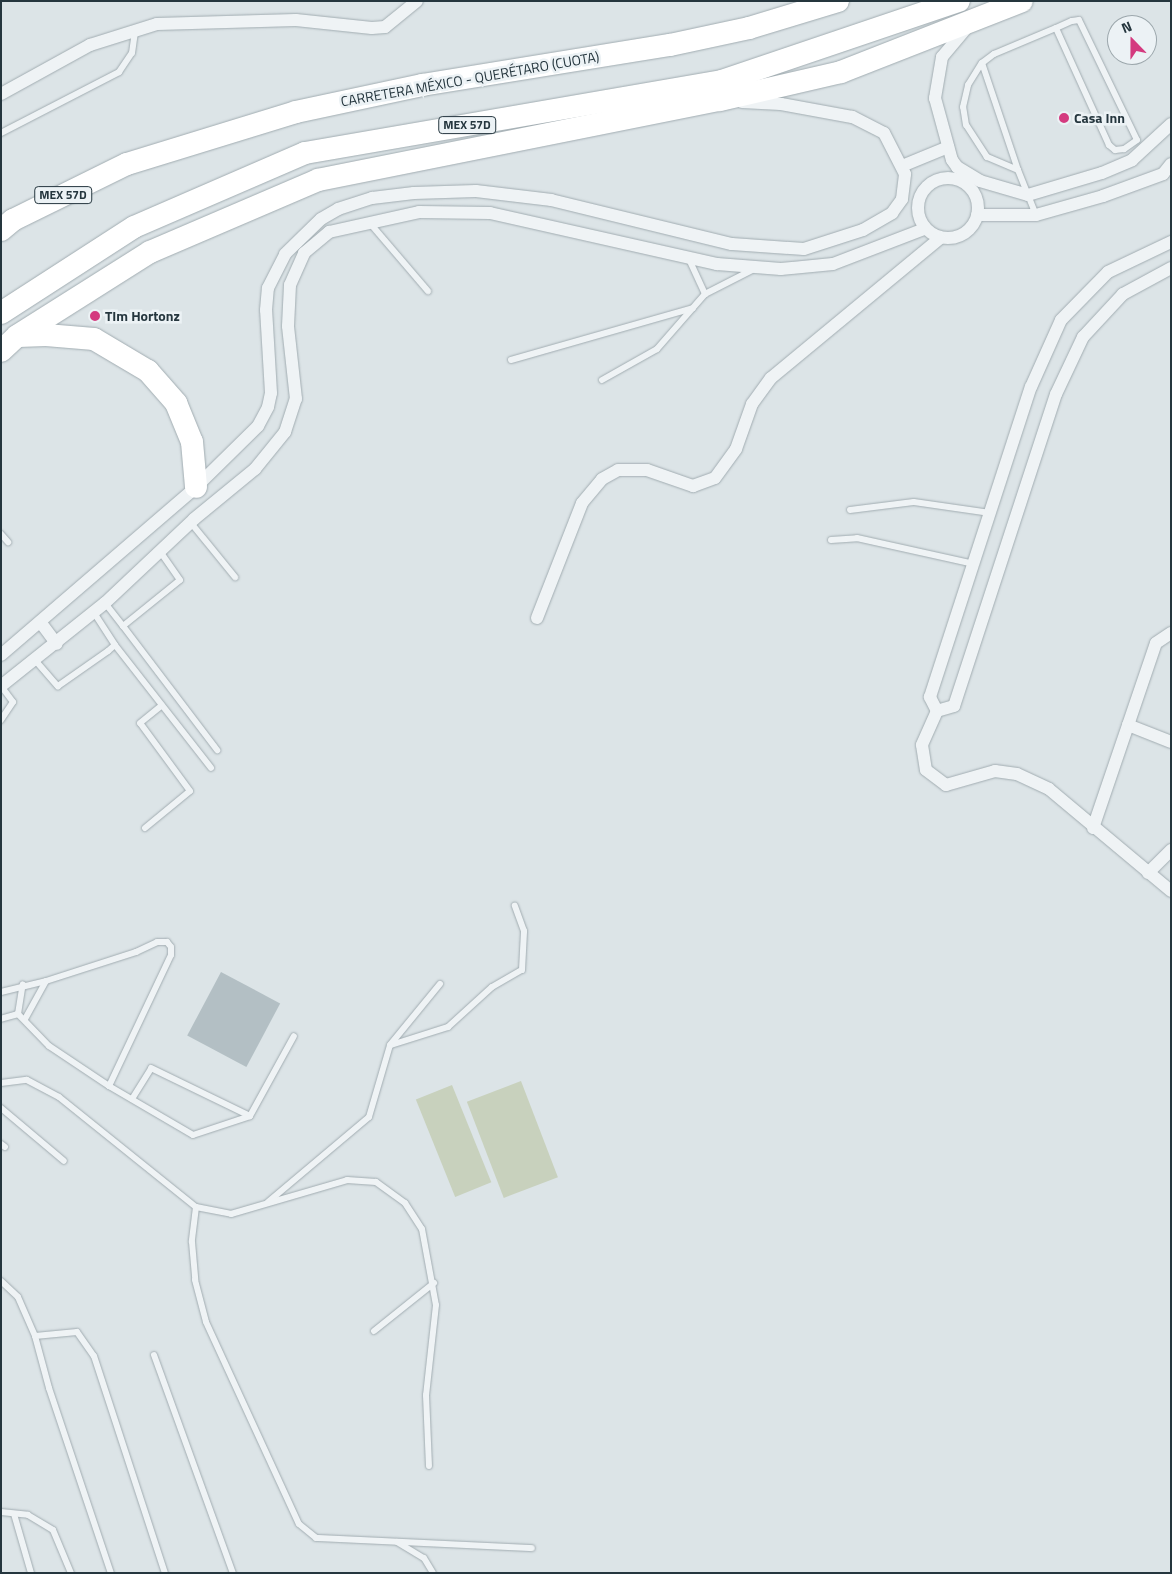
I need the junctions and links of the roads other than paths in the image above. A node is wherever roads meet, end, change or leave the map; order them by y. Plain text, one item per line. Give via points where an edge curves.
1 (417, 1) edge
2 (838, 1) edge
3 (959, 1) edge
4 (1022, 1) edge
5 (972, 22) junction
6 (1056, 28) junction
7 (136, 29) junction
8 (982, 63) junction
9 (1, 94) edge
10 (720, 100) junction
11 (1171, 124) edge
12 (1, 133) edge
13 (948, 147) junction
14 (902, 166) junction
15 (1018, 170) junction
16 (1168, 171) edge
17 (957, 173) junction
18 (1102, 173) junction
19 (905, 182) junction
20 (931, 182) junction
21 (975, 184) junction
22 (414, 193) junction
23 (1028, 194) junction
24 (1103, 196) junction
25 (902, 199) junction
26 (917, 209) junction
27 (419, 212) junction
28 (977, 215) junction
29 (1036, 215) junction
30 (368, 222) junction
31 (666, 228) junction
32 (924, 229) junction
33 (1, 230) edge
34 (940, 238) junction
35 (1171, 242) edge
36 (657, 249) junction
37 (688, 257) junction
38 (757, 268) junction
39 (1171, 268) edge
40 (428, 291) dead end
41 (706, 294) junction
42 (695, 307) junction
43 (1, 313) edge
44 (9, 343) edge
45 (511, 360) dead end
46 (602, 380) dead end
47 (1007, 468) junction
48 (1029, 474) junction
49 (196, 487) junction
50 (850, 510) dead end
51 (992, 513) junction
52 (190, 523) junction
53 (1, 534) edge
54 (831, 540) dead end
55 (8, 542) dead end
56 (160, 551) junction
57 (974, 564) junction
58 (235, 577) dead end
59 (106, 603) junction
60 (94, 612) junction
61 (537, 618) dead end
62 (41, 623) junction
63 (123, 626) junction
64 (1171, 633) edge
65 (57, 644) junction
66 (115, 645) junction
67 (1, 655) edge
68 (36, 660) junction
69 (1, 686) edge
70 (162, 705) junction
71 (937, 711) junction
72 (1, 720) edge
73 (1128, 725) junction
74 (1171, 742) edge
75 (217, 750) dead end
76 (211, 768) dead end
77 (145, 828) dead end
78 (1093, 828) junction
79 (1171, 850) edge
80 (1148, 873) junction
81 (1171, 890) edge
82 (515, 906) dead end
83 (46, 981) junction
84 (23, 984) junction
85 (440, 984) dead end
86 (1, 992) edge
87 (18, 1014) junction
88 (1, 1019) edge
89 (25, 1020) junction
90 (294, 1036) dead end
91 (390, 1046) junction
92 (1, 1082) edge
93 (109, 1086) junction
94 (132, 1100) junction
95 (1, 1108) edge
96 (250, 1116) junction
97 (64, 1161) dead end
98 (266, 1204) junction
99 (196, 1207) junction
100 (1, 1280) edge
101 (434, 1283) junction
102 (374, 1331) dead end
103 (35, 1336) junction
104 (154, 1355) dead end
105 (429, 1466) dead end
106 (1, 1512) edge
107 (14, 1514) junction
108 (396, 1541) junction
109 (532, 1548) dead end
110 (31, 1573) edge
111 (71, 1573) edge
112 (112, 1573) edge
113 (165, 1573) edge
114 (233, 1573) edge
115 (433, 1573) edge

1 - 7 street via 385,27 296,20 157,24
2 - 33 highway, CARRETERA MÉXICO - QUERÉTARO (CUOTA) / MEX 57D via 749,28 670,45 422,85 296,112 127,164 13,220
3 - 43 highway, MEX 57D via 722,81 305,153 134,227
4 - 5 highway
5 - 10 highway via 841,72
5 - 13 street via 942,57 935,98
6 - 6 lane via 1079,20 1084,25 1136,133 1133,145 1115,150 1109,144
6 - 8 lane via 994,54
7 - 9 street via 90,45
7 - 12 lane via 132,53 119,72
8 - 15 lane
8 - 15 lane via 968,85 963,107 966,125 987,157
10 - 14 street via 781,104 852,117 884,133
10 - 44 highway via 318,180 150,252
11 - 18 street via 1132,160
13 - 14 street
13 - 17 street
14 - 19 street
15 - 23 lane
16 - 24 street
17 - 20 street
17 - 21 street
18 - 23 street
18 - 24 street
19 - 20 street
19 - 25 street
20 - 26 street via 920,193
21 - 23 street
21 - 28 street
22 - 27 street
22 - 31 street via 476,191 551,200
22 - 49 street via 372,198 338,209 321,219 285,254 268,288 266,310 271,370 268,407 258,426
23 - 29 lane
24 - 29 street
25 - 26 street
25 - 31 street via 892,213 863,230 804,249 732,244
26 - 32 street
27 - 30 street
27 - 36 street via 490,213
28 - 29 street
28 - 34 street via 971,227 960,236
30 - 40 lane
30 - 52 street via 329,232 304,253 290,285 288,326 296,398 285,432 255,469
31 - 36 street
32 - 34 street
32 - 38 street via 833,264
34 - 61 street via 771,378 752,404 736,449 714,478 693,486 647,470 618,470 602,479 582,503
35 - 47 street via 1108,272 1061,320 1031,387
36 - 37 street
37 - 38 street
37 - 41 lane
38 - 41 lane
39 - 48 street via 1122,294 1083,337 1056,394
41 - 42 lane
42 - 45 lane
42 - 46 lane via 657,349
44 - 49 highway via 46,335 94,340 148,371 176,402 192,442
47 - 48 street
47 - 51 street
48 - 71 street via 954,706
49 - 62 street
50 - 51 lane via 914,502
51 - 57 street
52 - 56 street
52 - 58 lane
53 - 55 lane
54 - 57 lane via 857,538
56 - 59 street
56 - 63 lane via 180,580
57 - 71 street via 930,697
59 - 60 street
59 - 63 lane
60 - 65 street
60 - 66 lane
62 - 65 street
62 - 67 street
63 - 75 lane
64 - 73 street via 1156,643
65 - 68 street
66 - 68 lane via 58,686
66 - 70 lane
68 - 69 street
69 - 72 lane via 13,702
70 - 76 lane
70 - 77 lane via 140,723 190,791
71 - 78 street via 922,745 926,770 946,785 995,771 1017,774 1049,789
73 - 74 street
73 - 78 street
78 - 80 street
79 - 80 street
80 - 81 street
82 - 91 lane via 524,931 522,970 492,987 448,1027
83 - 84 lane
83 - 89 lane
83 - 93 lane via 157,942 167,942 171,947 172,955
84 - 86 lane
84 - 87 lane
85 - 91 lane
87 - 88 lane
87 - 89 lane
89 - 93 lane via 49,1046
90 - 96 lane
91 - 98 lane via 369,1117
92 - 99 lane via 27,1080 59,1098
93 - 94 lane
94 - 96 lane via 193,1135
94 - 96 lane via 151,1068
95 - 97 lane
98 - 99 lane via 231,1214
98 - 101 lane via 347,1180 376,1182 405,1203 422,1229
99 - 108 lane via 192,1242 195,1280 206,1322 299,1524 316,1538
100 - 103 lane via 18,1297
101 - 102 lane
101 - 105 lane via 436,1305 426,1395
103 - 112 lane via 49,1388
103 - 113 lane via 77,1332 90,1348
104 - 114 lane
106 - 107 lane
107 - 110 lane
107 - 111 lane via 38,1519 53,1530
108 - 109 lane
108 - 115 lane via 424,1558

